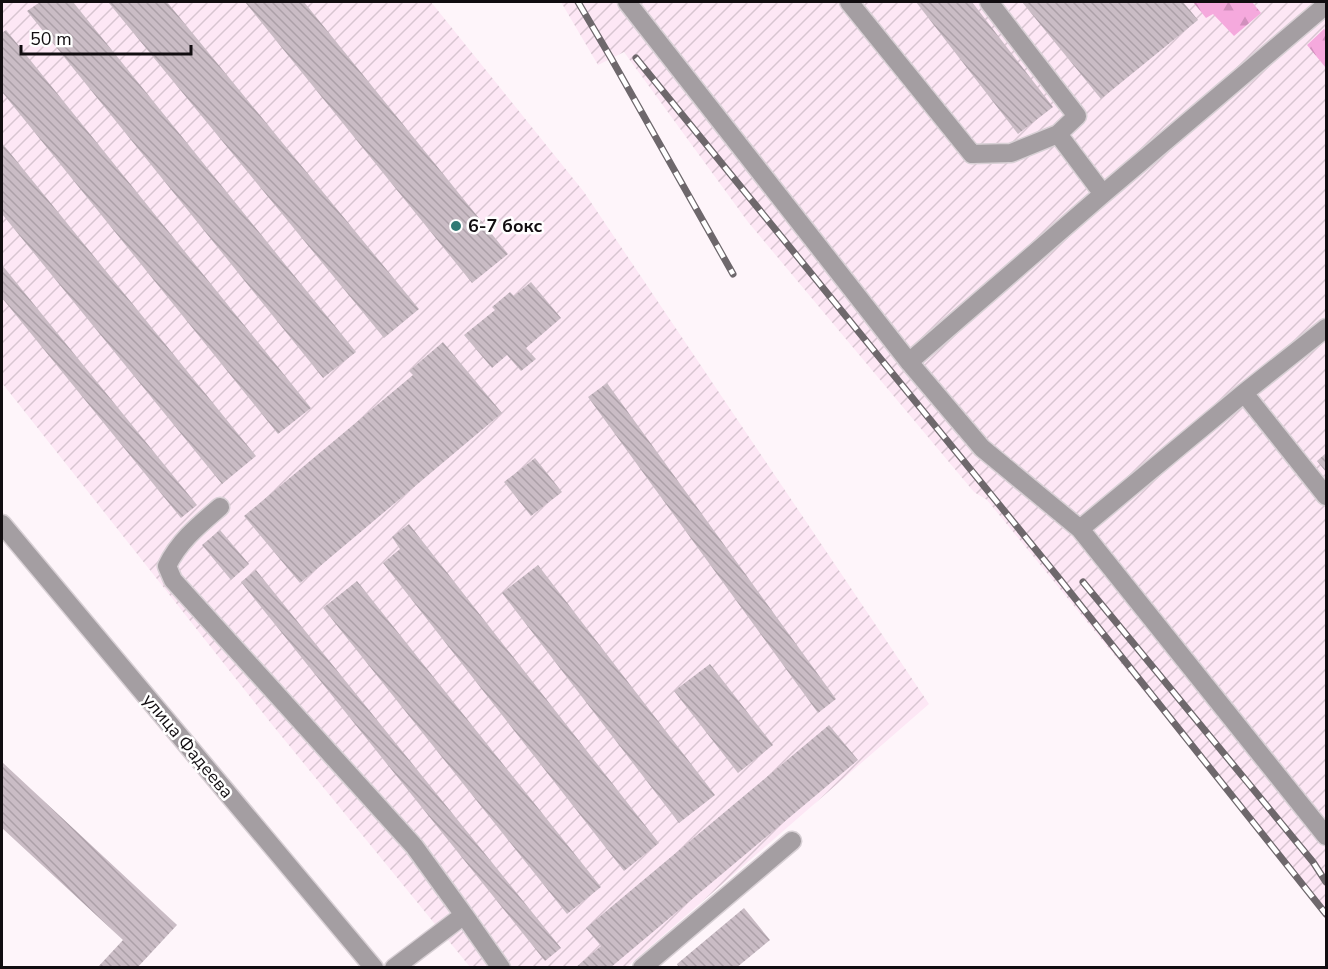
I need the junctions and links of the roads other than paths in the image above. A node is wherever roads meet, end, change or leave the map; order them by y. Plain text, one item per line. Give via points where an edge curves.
1 (627, 2) edge
2 (849, 2) edge
3 (989, 2) edge
4 (1326, 5) edge
5 (1058, 134) junction
6 (1103, 194) junction
7 (1326, 327) edge
8 (909, 362) junction
9 (1244, 393) junction
10 (1326, 496) edge
11 (220, 507) dead end
12 (2, 524) edge
13 (1080, 530) junction
14 (1326, 836) edge
15 (792, 841) dead end
16 (464, 915) junction
17 (374, 968) edge
18 (394, 968) edge
19 (501, 968) edge
20 (642, 968) edge

1 - 8 street
2 - 5 street via 972,154 1011,153
3 - 5 street via 1077,116
4 - 6 street
5 - 6 street
6 - 8 street
7 - 9 street
8 - 13 street via 982,448
9 - 10 street
9 - 13 street
11 - 16 street via 173,553 167,566 173,580 414,846
12 - 17 street, улица Фадеева
13 - 14 street
15 - 20 street
16 - 18 street
16 - 19 street

